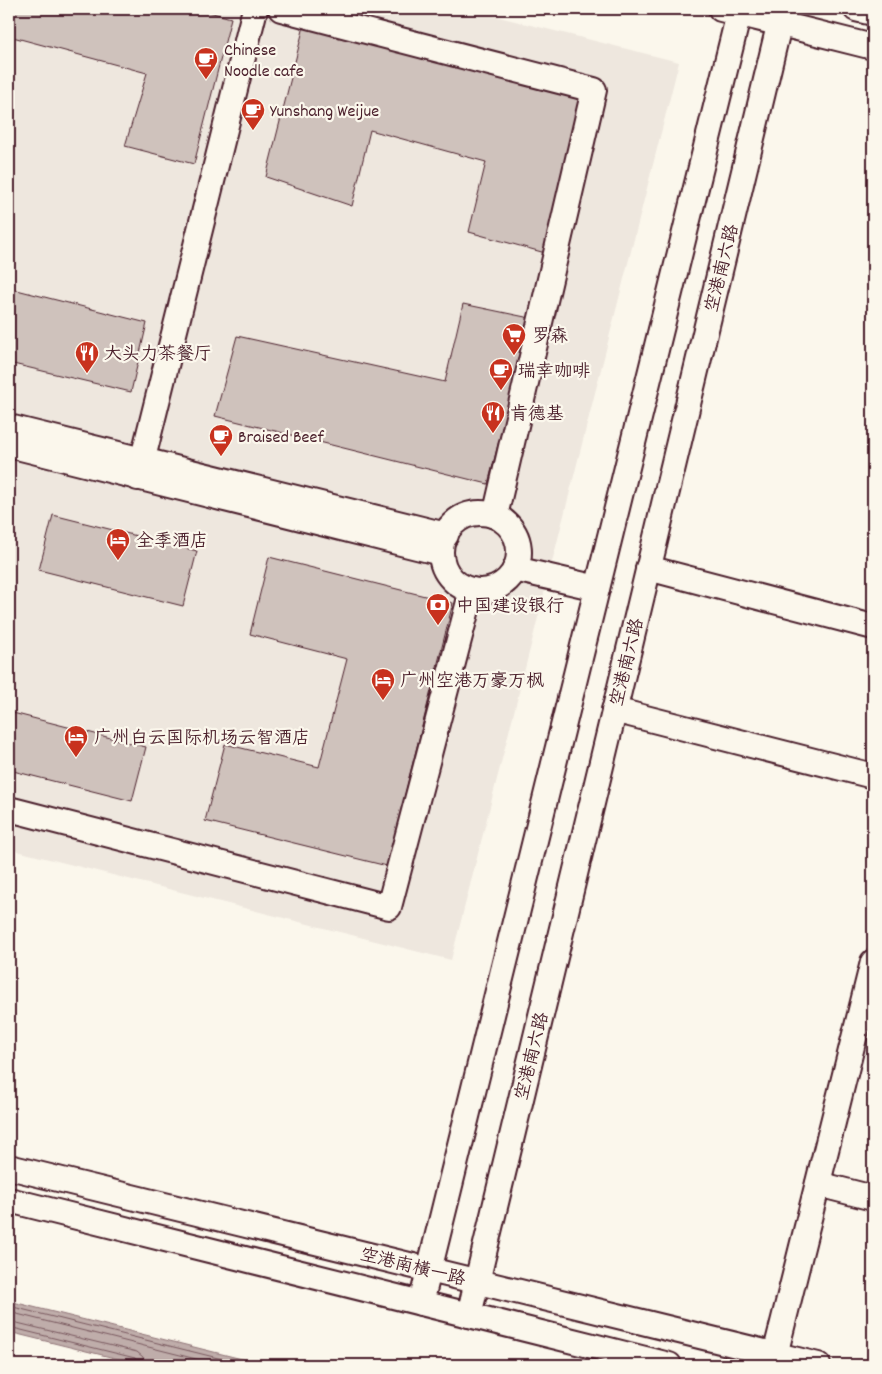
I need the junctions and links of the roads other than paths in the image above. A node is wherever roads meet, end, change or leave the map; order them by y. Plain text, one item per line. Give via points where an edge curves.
1 (255, 9) edge
2 (281, 9) edge
3 (856, 9) edge
4 (733, 10) edge
5 (873, 13) edge
6 (781, 16) edge
7 (873, 47) edge
8 (9, 427) edge
9 (9, 445) edge
10 (140, 469) junction
11 (495, 516) junction
12 (444, 544) junction
13 (517, 563) junction
14 (648, 568) junction
15 (599, 582) junction
16 (472, 590) junction
17 (873, 627) edge
18 (614, 710) junction
19 (873, 776) edge
20 (9, 810) edge
21 (873, 962) edge
22 (9, 1167) edge
23 (818, 1184) junction
24 (873, 1198) edge
25 (9, 1200) edge
26 (430, 1270) junction
27 (477, 1282) junction
28 (421, 1303) junction
29 (469, 1315) junction
30 (775, 1355) junction
31 (669, 1365) edge
32 (818, 1365) edge

1 - 10 street
2 - 11 street via 594,90
3 - 5 street
4 - 6 street
4 - 15 street
6 - 7 street
6 - 14 street, 空港南六路
8 - 10 street
9 - 10 street
10 - 12 street
11 - 12 street via 470,515 458,520
11 - 13 street via 514,533 519,545
12 - 16 street via 444,566 450,577
13 - 15 street
13 - 16 street via 508,580 497,587 485,591
14 - 17 street
14 - 18 street, 空港南六路
15 - 26 street
16 - 20 street via 389,907
18 - 19 street
18 - 27 street, 空港南六路
21 - 23 street
22 - 26 street, 空港南横一路
23 - 24 street
23 - 30 street
25 - 28 street, 空港南横一路
26 - 27 street, 空港南横一路
26 - 28 street
27 - 29 street, 空港南六路
27 - 30 street, 空港南横一路
28 - 29 street, 空港南横一路
29 - 31 street, 空港南横一路
30 - 32 street, 空港南横一路

